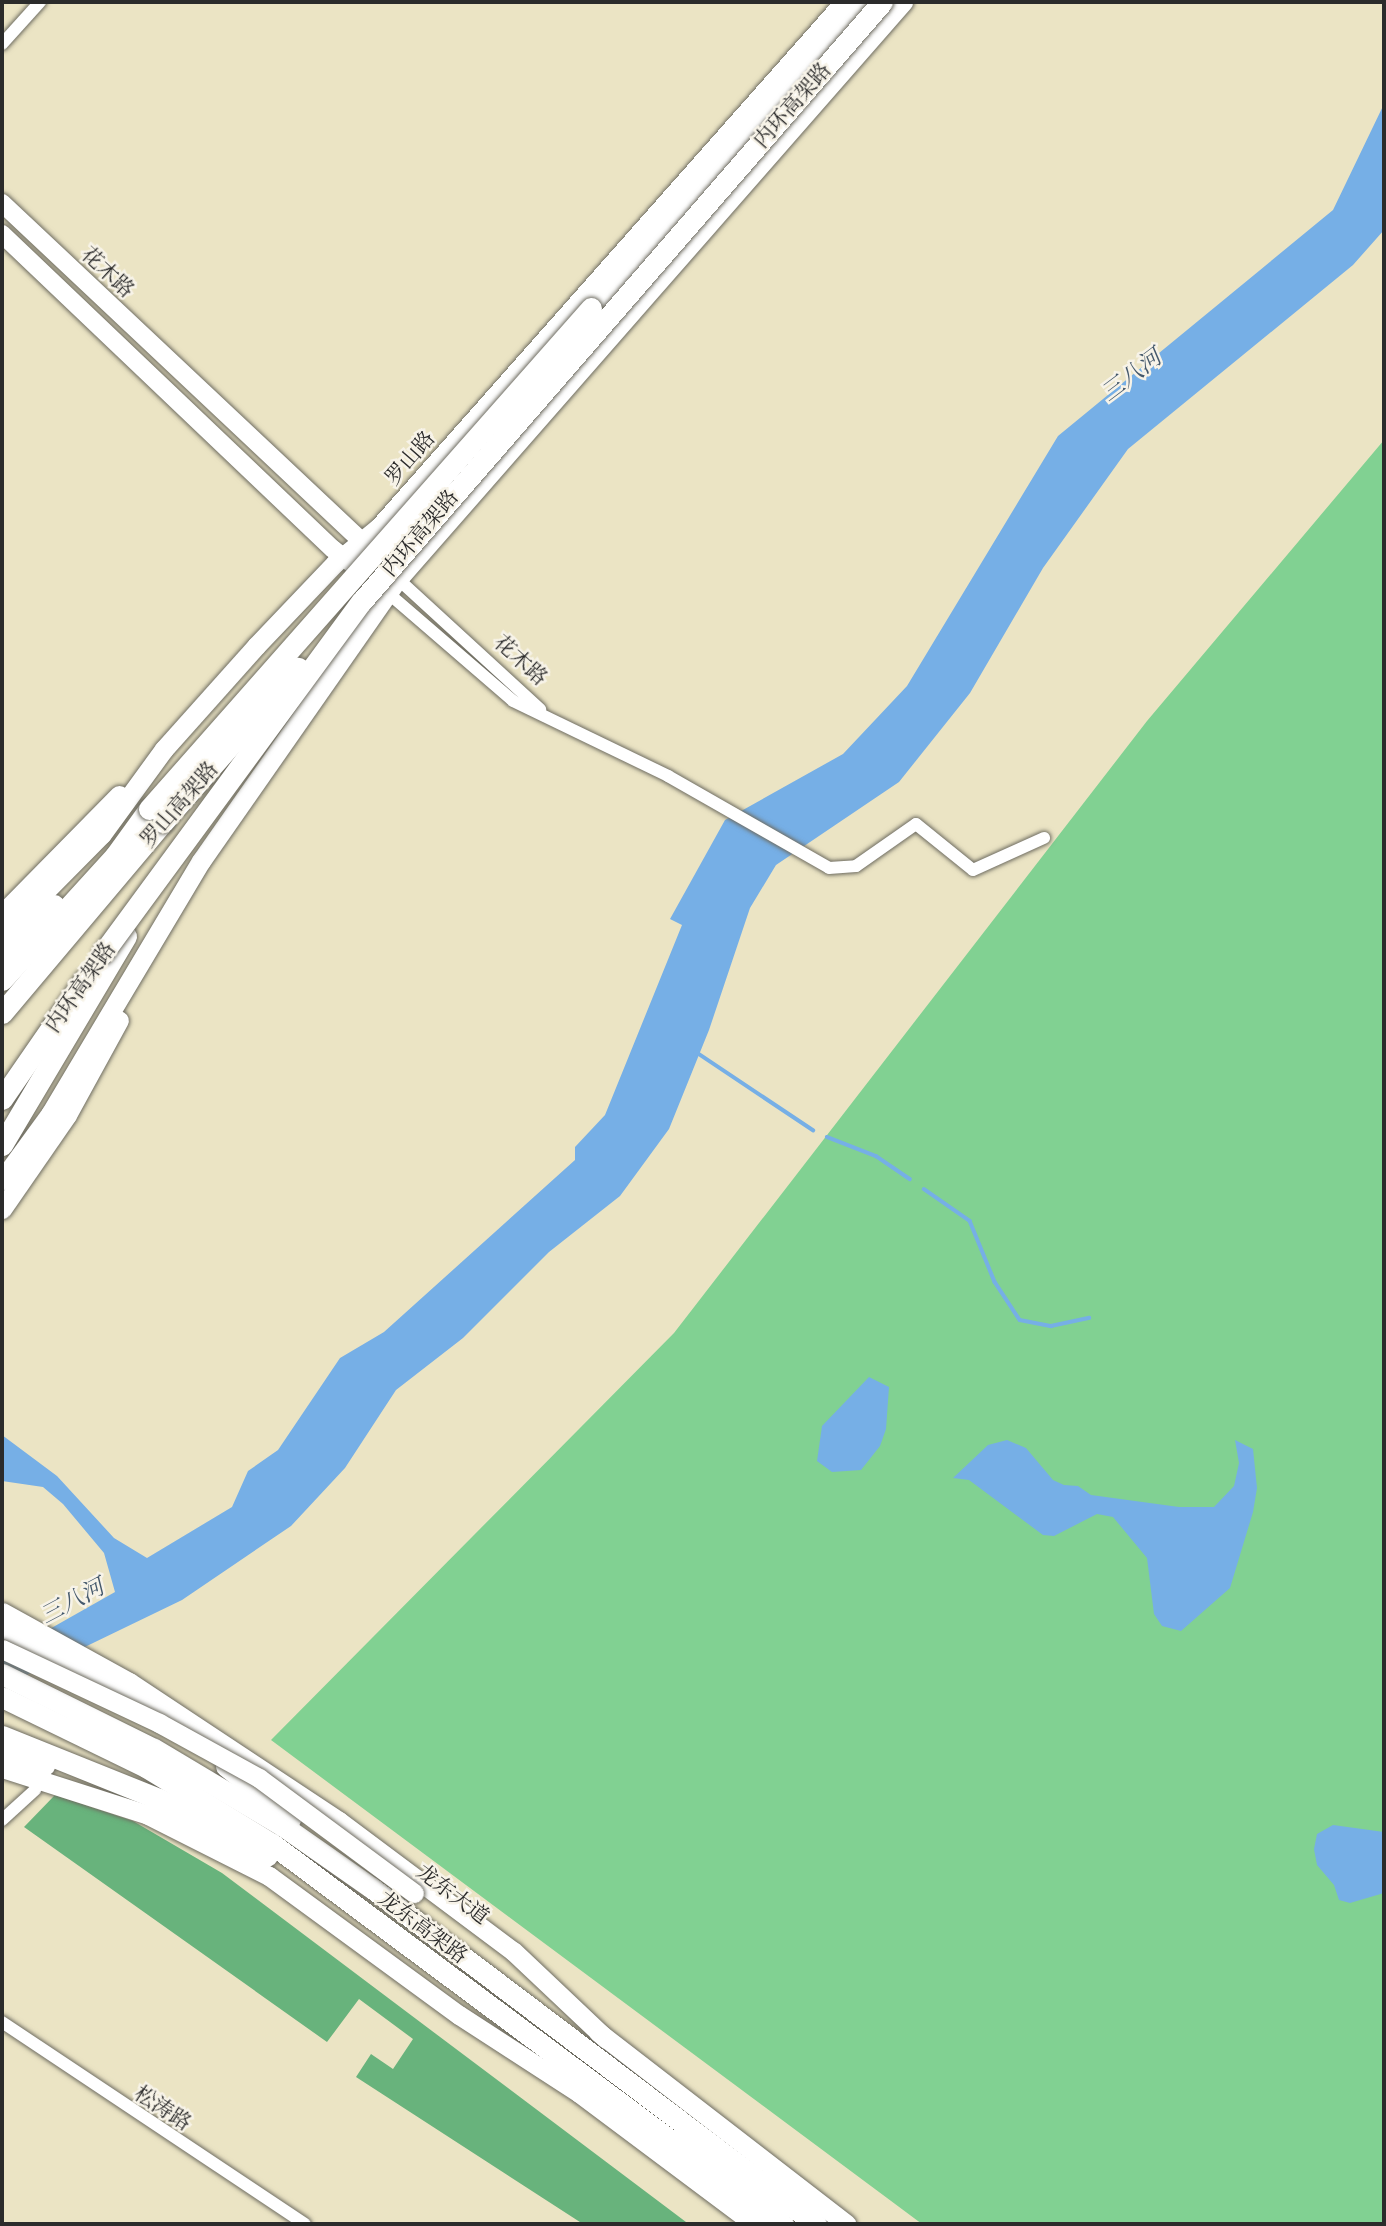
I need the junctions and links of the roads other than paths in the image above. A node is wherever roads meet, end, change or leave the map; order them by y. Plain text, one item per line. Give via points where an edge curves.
1 (40, 2) edge
2 (844, 2) edge
3 (862, 2) edge
4 (882, 2) edge
5 (903, 2) edge
6 (2, 44) edge
7 (2, 203) edge
8 (2, 234) edge
9 (361, 539) junction
10 (348, 561) junction
11 (393, 586) junction
12 (362, 601) junction
13 (353, 639) junction
14 (164, 749) junction
15 (240, 809) junction
16 (156, 816) junction
17 (1044, 838) dead end
18 (184, 841) junction
19 (2, 914) edge
20 (2, 936) edge
21 (28, 952) junction
22 (2, 955) edge
23 (2, 972) edge
24 (2, 981) edge
25 (2, 1013) edge
26 (2, 1099) edge
27 (2, 1145) edge
28 (2, 1180) edge
29 (2, 1209) edge
30 (2, 1612) edge
31 (2, 1626) edge
32 (2, 1649) edge
33 (2, 1674) edge
34 (2, 1698) edge
35 (2, 1736) edge
36 (2, 1753) edge
37 (2, 1768) edge
38 (35, 1790) dead end
39 (159, 1799) junction
40 (2, 1820) edge
41 (372, 1888) junction
42 (437, 1966) junction
43 (2, 2022) edge
44 (607, 2039) junction
45 (306, 2224) edge
46 (754, 2224) edge
47 (783, 2224) edge
48 (816, 2224) edge
49 (846, 2224) edge

1 - 6 street
2 - 9 main road, 罗山路 via 379,527
3 - 16 highway, 内环高架路, bridge
4 - 12 highway, 内环高架路, bridge
5 - 11 main road
7 - 9 main road, 花木路
8 - 10 main road, 花木路
9 - 10 main road, 罗山路
9 - 11 main road, 花木路
10 - 11 main road, 花木路
10 - 13 main road
10 - 14 main road, 罗山路
11 - 13 main road
11 - 17 street, 花木路 via 489,684 513,701 720,805 829,868 856,866 902,829 916,824 973,870
12 - 16 highway, 罗山高架路, bridge
12 - 18 highway, 内环高架路, bridge
13 - 15 main road
14 - 19 main road
14 - 20 main road, 罗山路 via 102,834
15 - 28 main road via 163,919 50,1114
15 - 29 main road via 88,1082
16 - 21 highway, 罗山高架路
16 - 22 highway, 内环高架路
16 - 25 highway, 罗山高架路
18 - 26 highway, 内环高架路, bridge
18 - 27 highway, bridge
21 - 23 highway
21 - 24 highway, 罗山高架路
30 - 44 main road via 100,1665 339,1821 545,1979
31 - 41 highway via 111,1685 241,1777
32 - 44 main road, 龙东大道, bridge via 159,1723 259,1778
33 - 41 highway, 龙东高架路 via 197,1773
34 - 42 highway, 龙东高架路 via 146,1767 229,1816
35 - 39 highway
36 - 39 highway
37 - 46 main road via 148,1815 269,1876 459,2015 579,2093
38 - 40 street
39 - 42 highway via 277,1862
41 - 48 highway, 龙东高架路
42 - 47 highway, 龙东高架路
43 - 45 street, 松涛路
44 - 49 main road, 龙东大道

